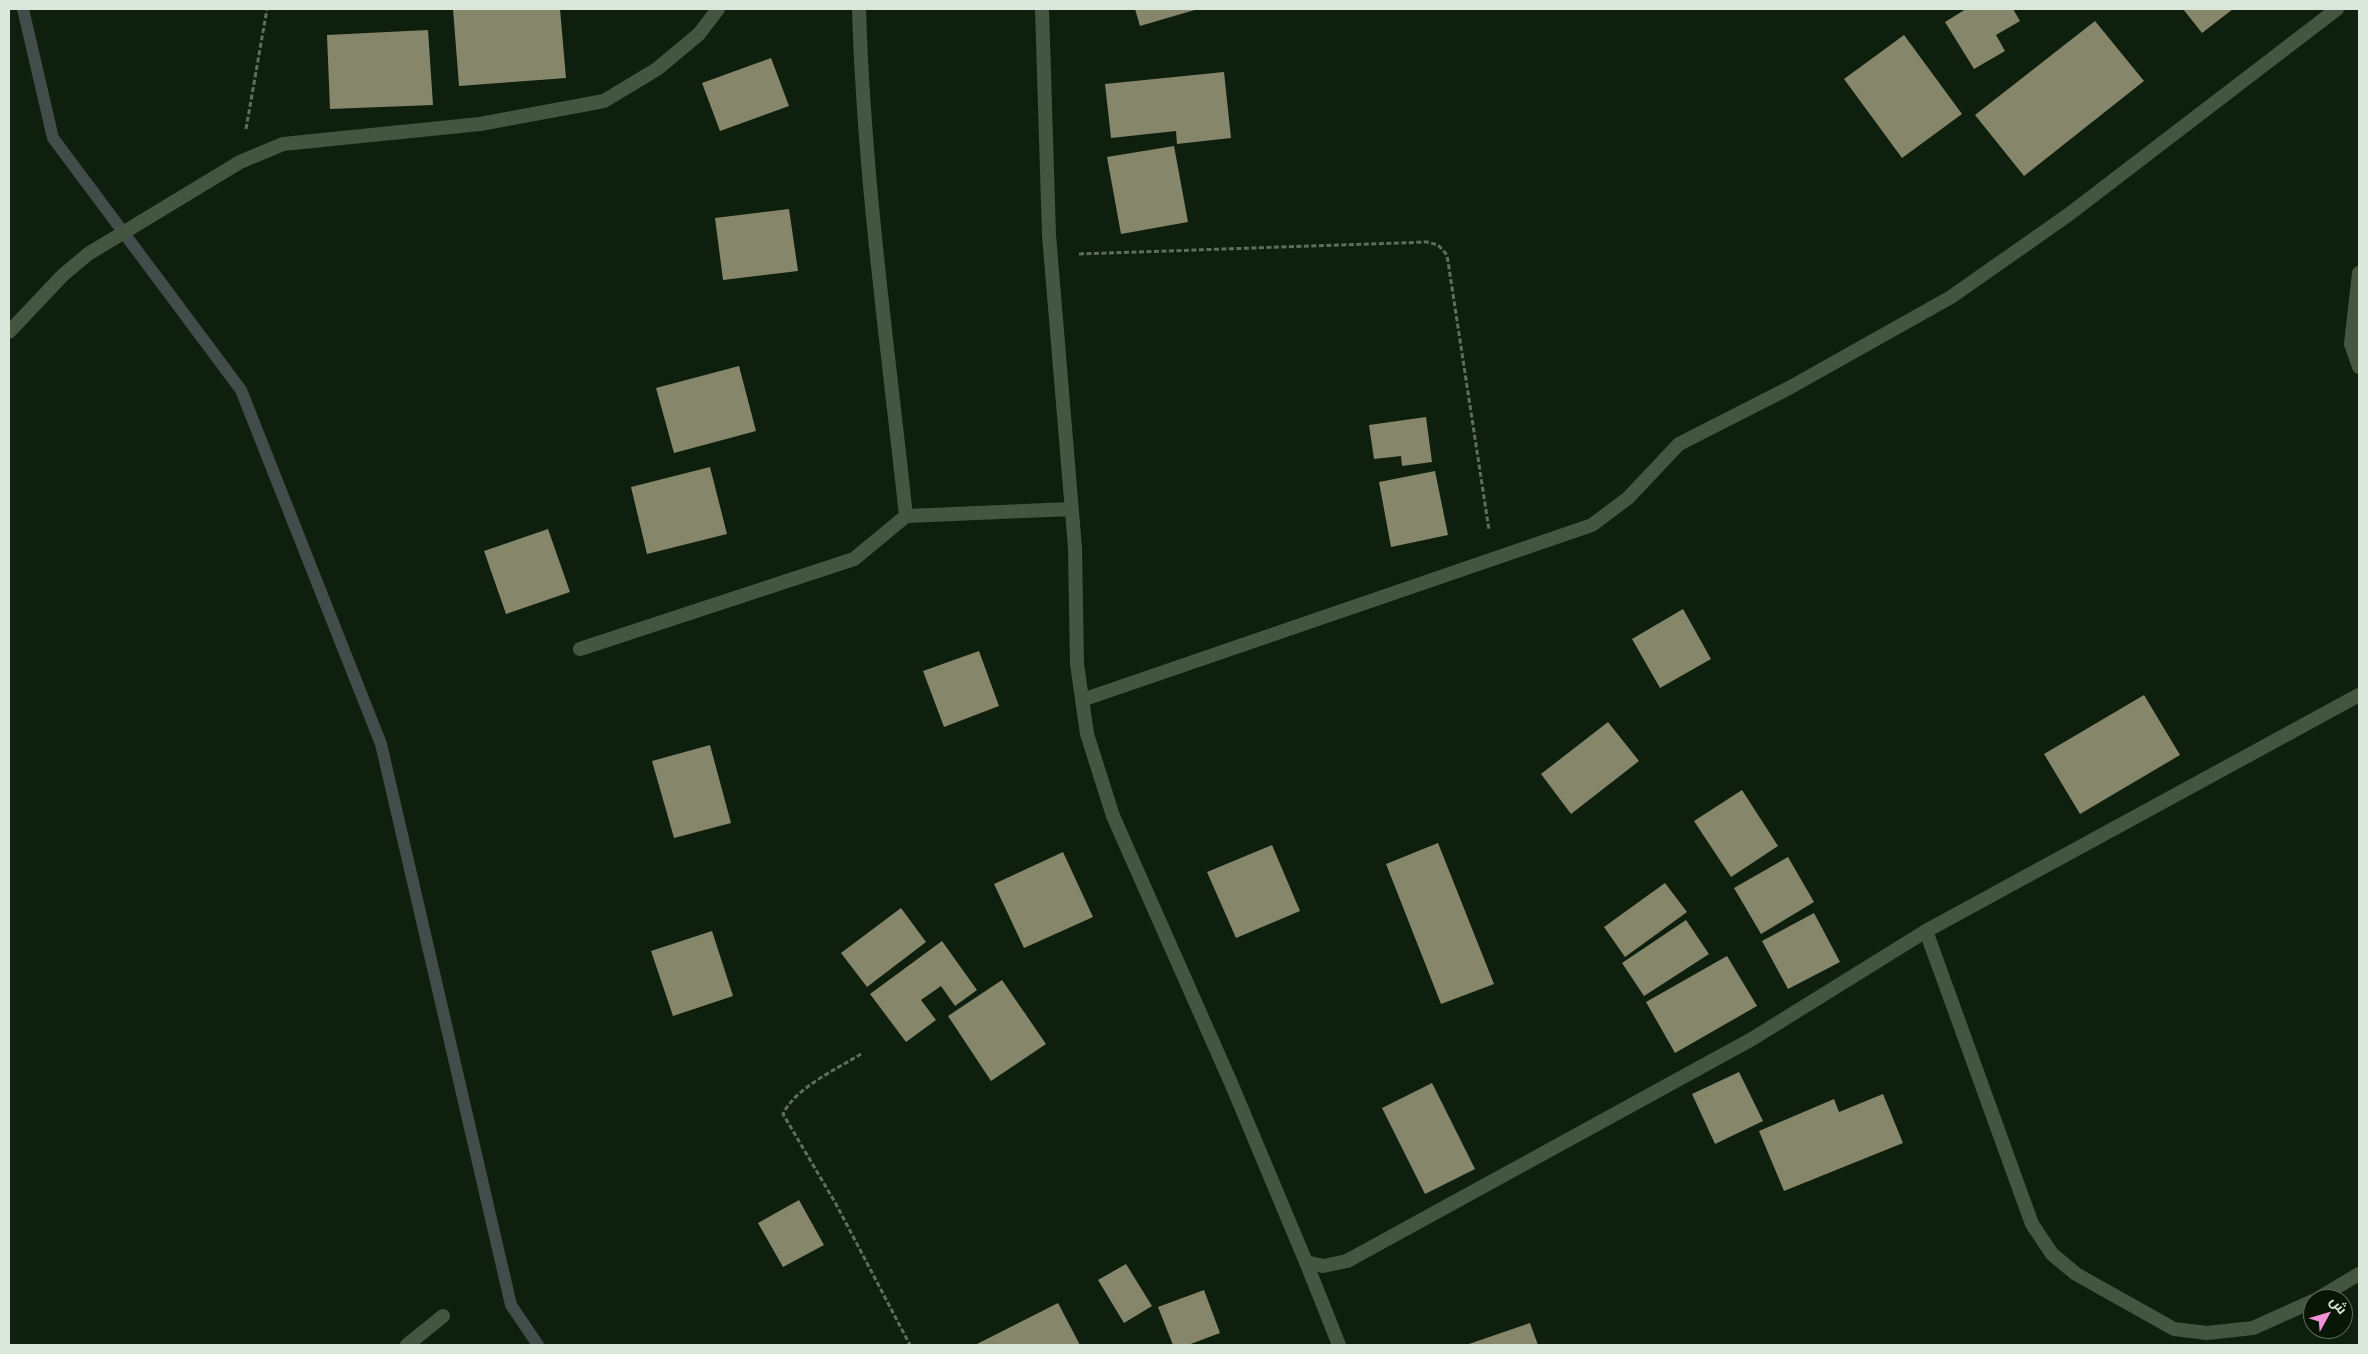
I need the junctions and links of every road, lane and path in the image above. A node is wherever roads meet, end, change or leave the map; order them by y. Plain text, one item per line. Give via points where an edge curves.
1 (268, 9) edge
2 (718, 9) edge
3 (859, 9) edge
4 (1042, 9) edge
5 (2337, 9) edge
6 (240, 162) junction
7 (1051, 255) junction
8 (2359, 273) edge
9 (9, 332) edge
10 (2359, 368) edge
11 (1071, 509) junction
12 (906, 516) junction
13 (1493, 559) junction
14 (580, 649) dead end
15 (2359, 695) edge
16 (1082, 700) junction
17 (1926, 931) junction
18 (861, 1054) dead end
19 (1306, 1262) junction
20 (2359, 1274) edge
21 (2334, 1289) edge
22 (2303, 1306) edge
23 (443, 1316) dead end
24 (407, 1345) edge
25 (910, 1345) edge
26 (1339, 1345) edge

1 - 6 path
2 - 6 street via 699,34 657,69 604,101 480,124 283,144
3 - 12 street via 876,234
4 - 7 street
5 - 13 street via 2068,215 1951,297 1789,388 1679,444 1628,498 1592,525
6 - 9 street via 88,254 63,275
7 - 11 street
7 - 13 path via 1438,244 1447,255
8 - 10 street via 2351,344
11 - 12 street
11 - 16 street via 1077,664
12 - 14 street via 854,559
13 - 16 street
15 - 17 street
16 - 19 street via 1087,734 1113,816
17 - 19 street via 1752,1038 1347,1262 1323,1266
17 - 22 street via 2032,1224 2052,1254 2092,1284 2174,1329 2207,1333 2253,1328
18 - 25 path via 788,1102 783,1114 836,1204
19 - 26 street
20 - 21 street
23 - 24 street

